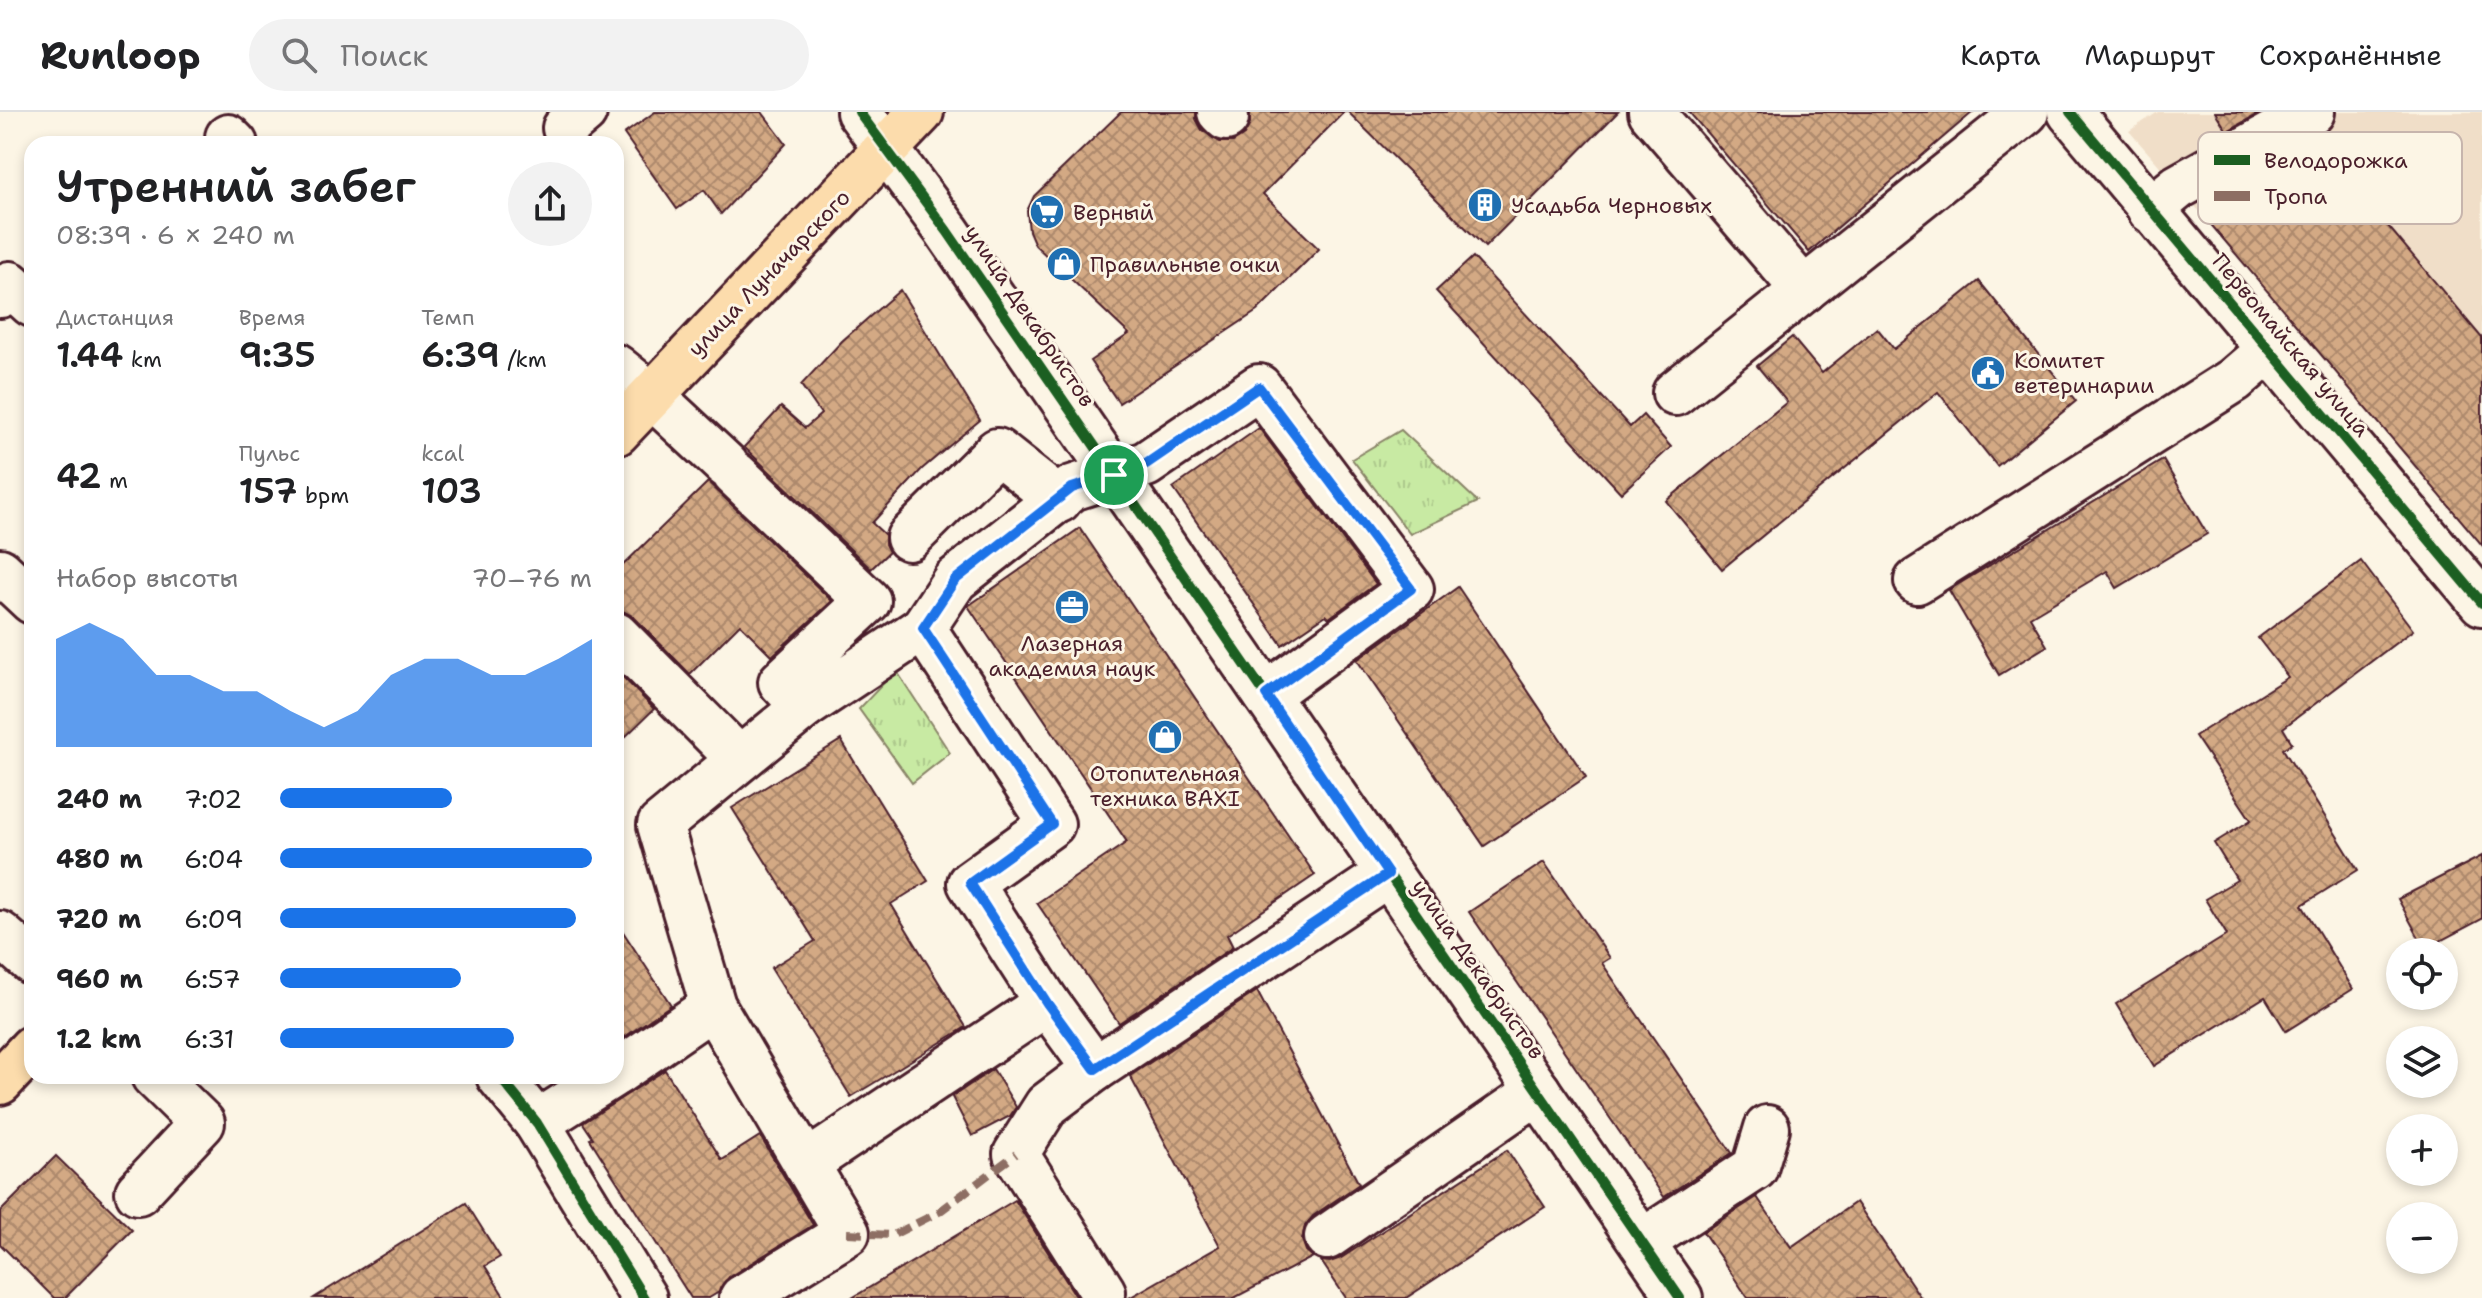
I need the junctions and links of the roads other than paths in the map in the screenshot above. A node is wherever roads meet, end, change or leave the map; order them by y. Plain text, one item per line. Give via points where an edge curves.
1 (859, 112) edge
2 (921, 112) edge
3 (1651, 112) edge
4 (2026, 112) edge
5 (2312, 112) edge
6 (2079, 116) edge
7 (2276, 132) edge
8 (886, 150) junction
9 (2198, 176) edge
10 (2150, 210) junction
11 (1804, 290) junction
12 (2269, 350) junction
13 (624, 373) edge
14 (1675, 393) dead end
15 (652, 396) junction
16 (624, 425) edge
17 (1114, 475) junction
18 (1059, 500) junction
19 (909, 538) dead end
20 (0, 571) edge
21 (1917, 581) dead end
22 (24, 594) edge
23 (2482, 603) edge
24 (923, 628) junction
25 (624, 643) edge
26 (1266, 695) junction
27 (804, 707) junction
28 (739, 759) junction
29 (1388, 874) junction
30 (0, 934) edge
31 (24, 955) edge
32 (1047, 1003) junction
33 (713, 1006) junction
34 (24, 1056) edge
35 (624, 1067) edge
36 (1095, 1069) junction
37 (0, 1082) edge
38 (162, 1084) edge
39 (505, 1084) edge
40 (598, 1084) edge
41 (1538, 1091) junction
42 (537, 1123) junction
43 (1767, 1128) dead end
44 (806, 1164) junction
45 (138, 1192) dead end
46 (1327, 1237) dead end
47 (1642, 1242) junction
48 (1103, 1292) dead end
49 (644, 1298) edge
50 (742, 1298) edge
51 (1680, 1298) edge

1 - 8 street, улица Декабристов
2 - 8 main road, улица Луначарского
3 - 11 street
4 - 11 street
5 - 7 street
6 - 10 street, Первомайская улица
8 - 15 main road, улица Луначарского
8 - 17 street, улица Декабристов
9 - 10 street
10 - 12 street, Первомайская улица
11 - 14 street
12 - 21 street via 2234,380
12 - 23 street, Первомайская улица
13 - 15 street
15 - 16 main road, улица Луначарского
15 - 27 street via 868,601 781,682
17 - 18 street via 1072,488
17 - 26 street, улица Декабристов
17 - 26 street via 1146,464 1259,387 1411,589
18 - 19 street via 997,451
18 - 24 street via 955,580
20 - 22 street
24 - 27 street
24 - 32 street via 1052,824 970,883
25 - 28 street
26 - 29 street, улица Декабристов
27 - 28 street
28 - 33 street via 660,825
29 - 36 street
29 - 41 street, улица Декабристов
30 - 31 street
32 - 36 street
32 - 44 street
33 - 35 street
33 - 44 street
34 - 37 main road
36 - 48 street via 1047,1105 1016,1154
38 - 45 street via 202,1123
39 - 42 street
40 - 42 street
41 - 46 street
41 - 47 street, улица Декабристов
42 - 49 street
43 - 47 street via 1755,1168
44 - 50 street via 847,1233
47 - 51 street, улица Декабристов

